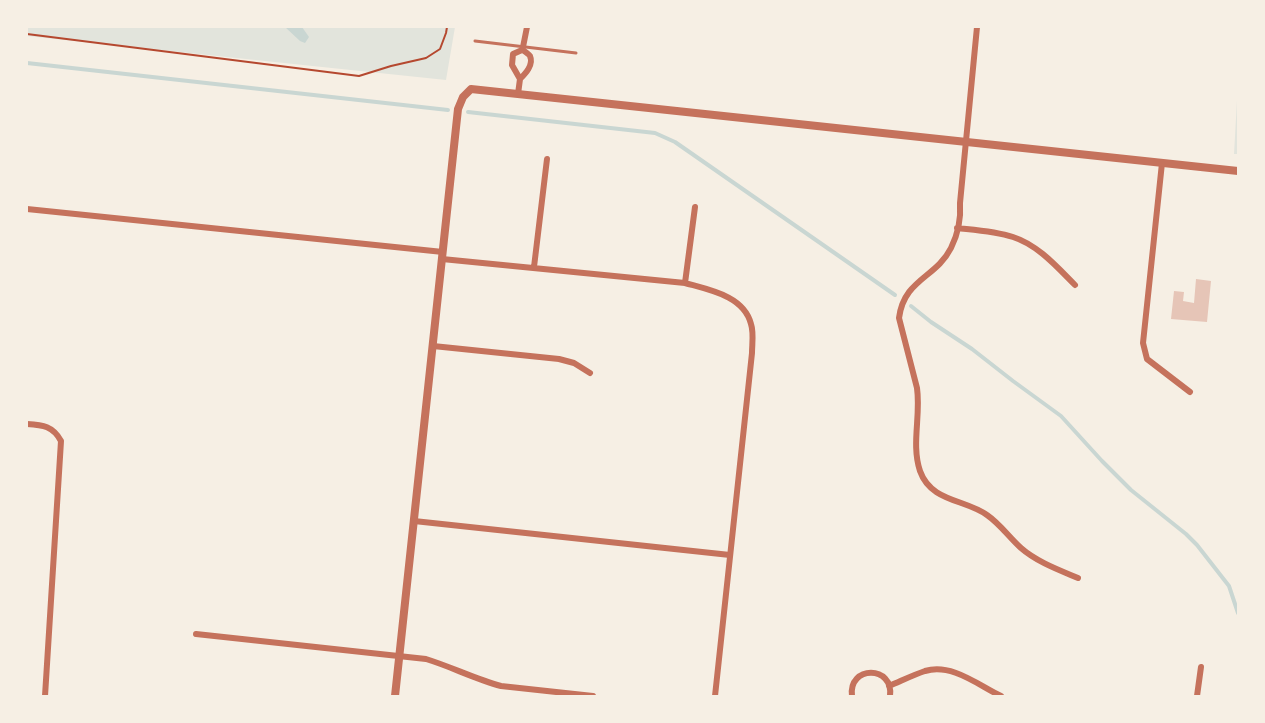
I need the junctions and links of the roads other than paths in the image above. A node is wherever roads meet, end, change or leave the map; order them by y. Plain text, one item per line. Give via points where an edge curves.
1 (527, 27) edge
2 (977, 27) edge
3 (475, 41) dead end
4 (523, 48) junction
5 (576, 53) dead end
6 (520, 79) junction
7 (518, 94) junction
8 (967, 142) junction
9 (547, 159) dead end
10 (1162, 163) junction
11 (1238, 171) edge
12 (696, 207) dead end
13 (27, 209) edge
14 (957, 228) junction
15 (442, 255) junction
16 (534, 267) junction
17 (685, 283) junction
18 (1075, 285) dead end
19 (433, 346) junction
20 (590, 373) dead end
21 (1190, 392) dead end
22 (27, 424) edge
23 (414, 521) junction
24 (730, 555) junction
25 (1078, 578) dead end
26 (196, 634) dead end
27 (399, 655) junction
28 (1201, 667) dead end
29 (890, 686) junction
30 (45, 696) edge
31 (395, 696) edge
32 (593, 696) edge
33 (716, 696) edge
34 (852, 696) edge
35 (890, 696) edge
36 (1001, 696) edge
37 (1197, 696) edge

1 - 4 street
2 - 8 street
3 - 4 lane
4 - 5 lane
4 - 6 street via 531,58 529,70
4 - 6 street via 513,54 512,65
6 - 7 street
7 - 8 street
7 - 15 street via 471,89 463,97 458,109
8 - 10 street
8 - 14 street
9 - 16 street
10 - 11 street
10 - 21 street via 1143,343 1147,360
12 - 17 street
13 - 15 street
14 - 18 street via 1014,237 1046,256
14 - 25 street via 951,249 904,297 901,307 901,327 919,399 916,446 920,469 938,494 987,515 1030,555
15 - 16 street
15 - 19 street
16 - 17 street
17 - 24 street via 730,298 741,306 752,326
19 - 20 street via 559,360 574,363
19 - 23 street
22 - 30 street via 47,428 61,441
23 - 24 street
23 - 27 street
24 - 33 street
26 - 27 street
27 - 31 street
27 - 32 street via 426,659 501,686
28 - 37 street
29 - 34 street via 882,675 868,672 857,678
29 - 35 street
29 - 36 street via 937,670 959,674

